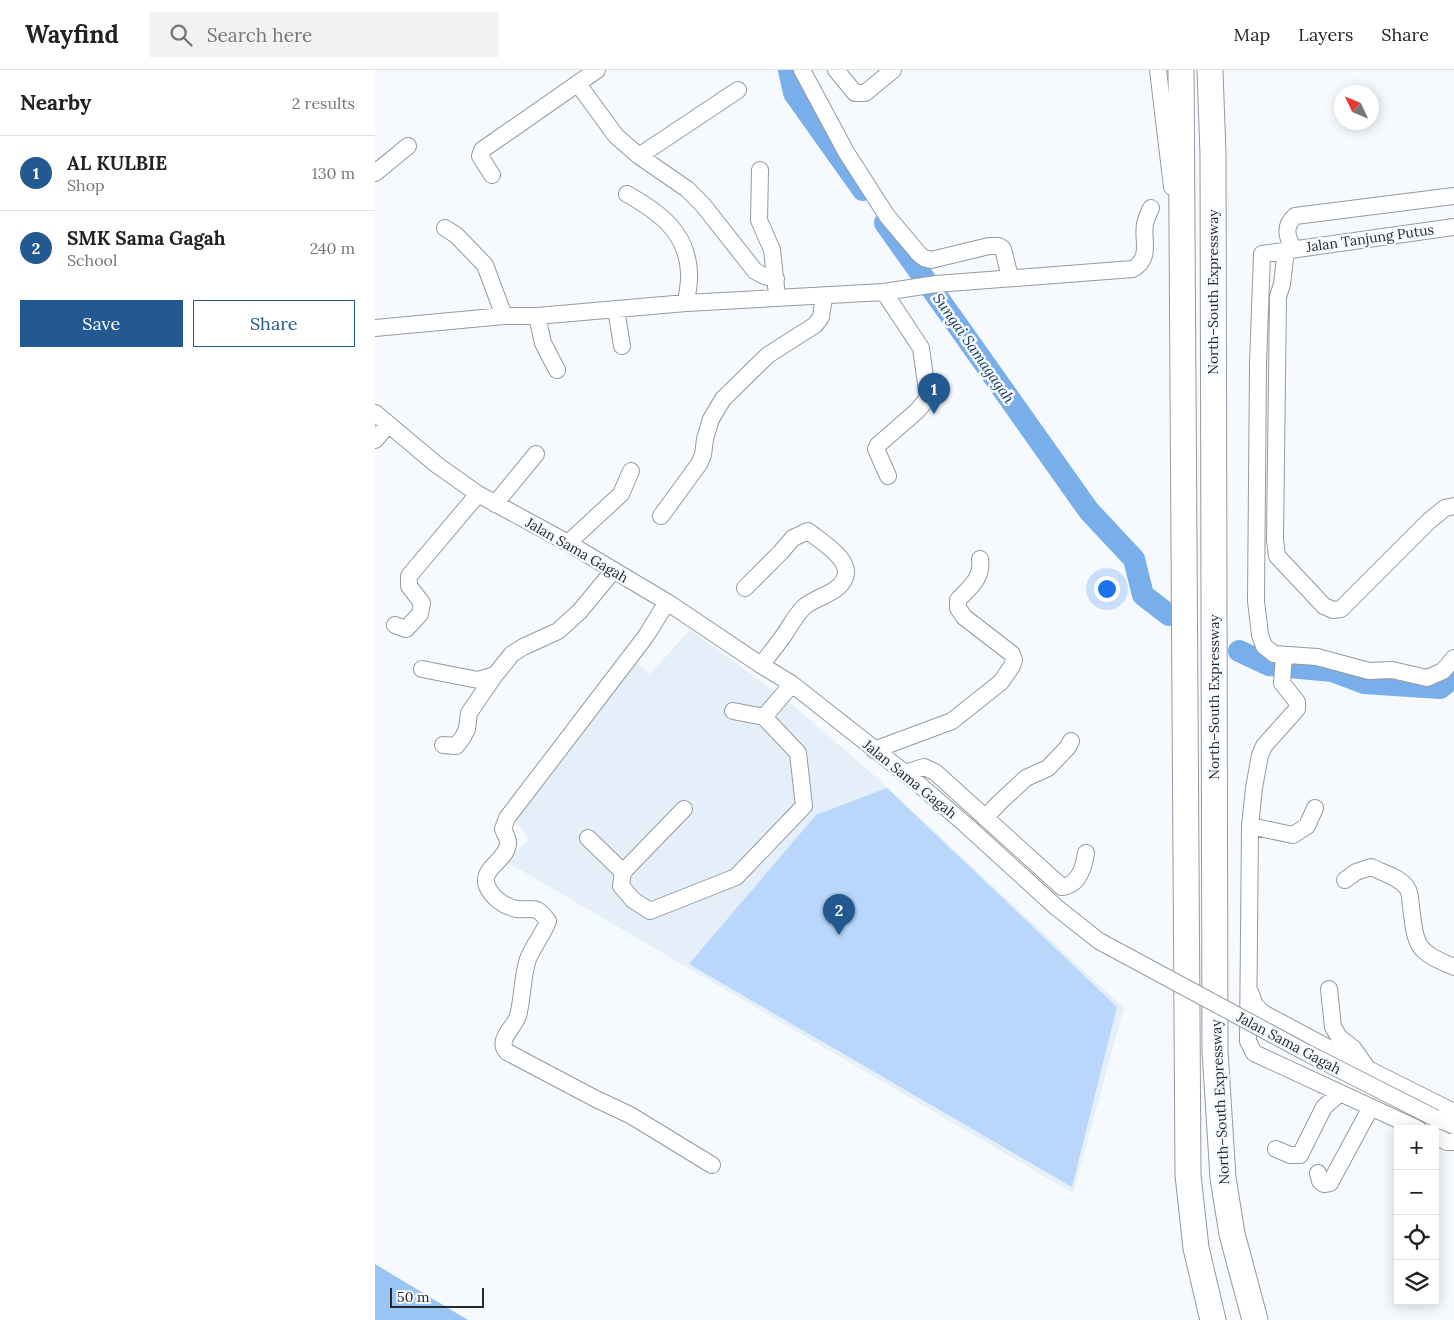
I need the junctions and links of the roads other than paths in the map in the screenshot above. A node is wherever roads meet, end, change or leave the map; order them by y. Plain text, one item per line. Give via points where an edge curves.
1 (597, 70) edge
2 (802, 70) edge
3 (836, 70) edge
4 (893, 70) edge
5 (1158, 70) edge
6 (1181, 70) edge
7 (1210, 70) edge
8 (1221, 70) edge
9 (578, 84) junction
10 (738, 90) dead end
11 (408, 146) dead end
12 (1213, 154) junction
13 (639, 156) junction
14 (760, 170) dead end
15 (375, 173) edge
16 (492, 175) dead end
17 (627, 194) dead end
18 (1454, 196) edge
19 (1151, 208) dead end
20 (1454, 227) edge
21 (445, 228) dead end
22 (1290, 249) junction
23 (1182, 255) junction
24 (1010, 278) junction
25 (776, 279) junction
26 (884, 292) junction
27 (824, 296) junction
28 (776, 298) junction
29 (687, 303) junction
30 (616, 309) junction
31 (504, 316) junction
32 (537, 316) junction
33 (375, 328) edge
34 (622, 346) dead end
35 (557, 370) dead end
36 (375, 413) edge
37 (388, 425) junction
38 (375, 440) edge
39 (536, 454) dead end
40 (631, 472) dead end
41 (888, 476) dead end
42 (478, 494) junction
43 (495, 504) junction
44 (1454, 506) edge
45 (661, 516) dead end
46 (568, 543) junction
47 (980, 559) dead end
48 (613, 571) junction
49 (745, 588) dead end
50 (667, 602) junction
51 (395, 625) dead end
52 (1284, 658) junction
53 (1454, 658) edge
54 (761, 665) junction
55 (422, 669) dead end
56 (495, 675) junction
57 (792, 684) junction
58 (733, 711) dead end
59 (764, 717) junction
60 (1071, 741) dead end
61 (443, 745) dead end
62 (874, 750) junction
63 (905, 773) junction
64 (1315, 808) dead end
65 (684, 809) dead end
66 (985, 818) junction
67 (1250, 826) junction
68 (588, 838) dead end
69 (1086, 853) dead end
70 (623, 872) junction
71 (1345, 880) dead end
72 (1454, 967) edge
73 (1329, 989) dead end
74 (1250, 992) junction
75 (1368, 1069) junction
76 (1340, 1093) junction
77 (1371, 1108) junction
78 (1454, 1112) edge
79 (1409, 1125) edge
80 (1454, 1126) edge
81 (1439, 1138) edge
82 (1454, 1142) edge
83 (1276, 1149) dead end
84 (712, 1165) dead end
85 (1319, 1173) dead end
86 (1213, 1320) edge
87 (1255, 1320) edge

1 - 9 street
2 - 24 street via 846,152 881,208 919,254 931,260 999,246 1003,249
3 - 4 street via 855,93 865,93
5 - 23 street via 1175,228
6 - 23 highway
7 - 12 highway, North–South Expressway
8 - 12 highway
9 - 13 street via 617,136
9 - 16 street via 482,150 481,156
10 - 13 street
11 - 15 street
12 - 87 highway, North–South Expressway via 1215,1051 1223,1178 1232,1234
13 - 25 street via 703,204 755,271
14 - 25 street via 759,220 772,250
17 - 29 street via 664,219 686,249 689,272
18 - 22 street via 1295,216 1289,221 1286,232
19 - 24 street via 1145,223 1145,255 1141,264 1133,269
20 - 22 street, Jalan Tanjung Putus
21 - 31 street via 485,265
22 - 44 street via 1279,297 1277,556 1324,606 1341,609 1429,520 1445,508
22 - 52 street, Jalan Tanjung Putus via 1262,254 1257,364 1256,601 1264,646
23 - 86 highway via 1188,1175 1196,1248
24 - 26 street
25 - 28 street
26 - 27 street
26 - 41 street via 921,348 929,398 875,449
27 - 28 street
27 - 45 street via 821,317 815,325 767,355 723,399 711,419 699,464
28 - 29 street
29 - 30 street
30 - 32 street
30 - 34 street
31 - 32 street
31 - 33 street
32 - 35 street via 543,343
36 - 37 street, Jalan Sama Gagah
37 - 38 street
37 - 42 street, Jalan Sama Gagah
39 - 43 street
40 - 46 street via 621,494
42 - 43 street, Jalan Sama Gagah
42 - 51 street via 409,576 409,586 422,603 420,614 405,629
43 - 46 street, Jalan Sama Gagah
46 - 48 street, Jalan Sama Gagah
47 - 62 street via 981,569 976,580 958,600 959,608 964,616 1012,654 1012,666 1001,682 952,721
48 - 50 street, Jalan Sama Gagah
48 - 56 street via 580,611 558,631 512,654
49 - 54 street via 793,538 808,531 841,557 845,565 846,574 838,587 806,606 793,618 786,633
50 - 54 street, Jalan Sama Gagah
50 - 84 street via 640,644 507,818 503,829 508,846 486,877 487,885 501,903 516,909 536,910 547,921 529,958 518,1017 503,1042 503,1048 631,1115
52 - 53 street via 1299,655 1317,657 1369,671 1392,670 1427,678 1443,671
52 - 67 street via 1282,683 1297,702 1297,709 1264,746 1260,755
54 - 57 street, Jalan Sama Gagah
55 - 56 street via 478,680
56 - 61 street via 469,713 463,737 456,746
57 - 59 street
57 - 62 street, Jalan Sama Gagah
58 - 59 street
59 - 70 street via 798,753 804,806 736,877 651,911 633,900 621,886
60 - 66 street via 1048,768 1027,778
62 - 63 street, Jalan Sama Gagah
63 - 66 street via 924,767 935,772
63 - 80 street, Jalan Sama Gagah, bridge via 1099,941 1307,1053
64 - 67 street via 1307,826 1293,835
65 - 70 street
66 - 69 street via 1062,887 1079,876
67 - 74 street
68 - 70 street
71 - 72 street via 1371,867 1401,882 1409,890 1419,946 1432,958
73 - 75 street via 1333,1027
74 - 75 street via 1255,1005 1263,1013
74 - 76 street via 1249,1041 1254,1053
75 - 78 street
76 - 77 street
76 - 83 street via 1324,1108 1300,1156
77 - 79 street
77 - 85 street via 1330,1183 1320,1181
81 - 82 street

